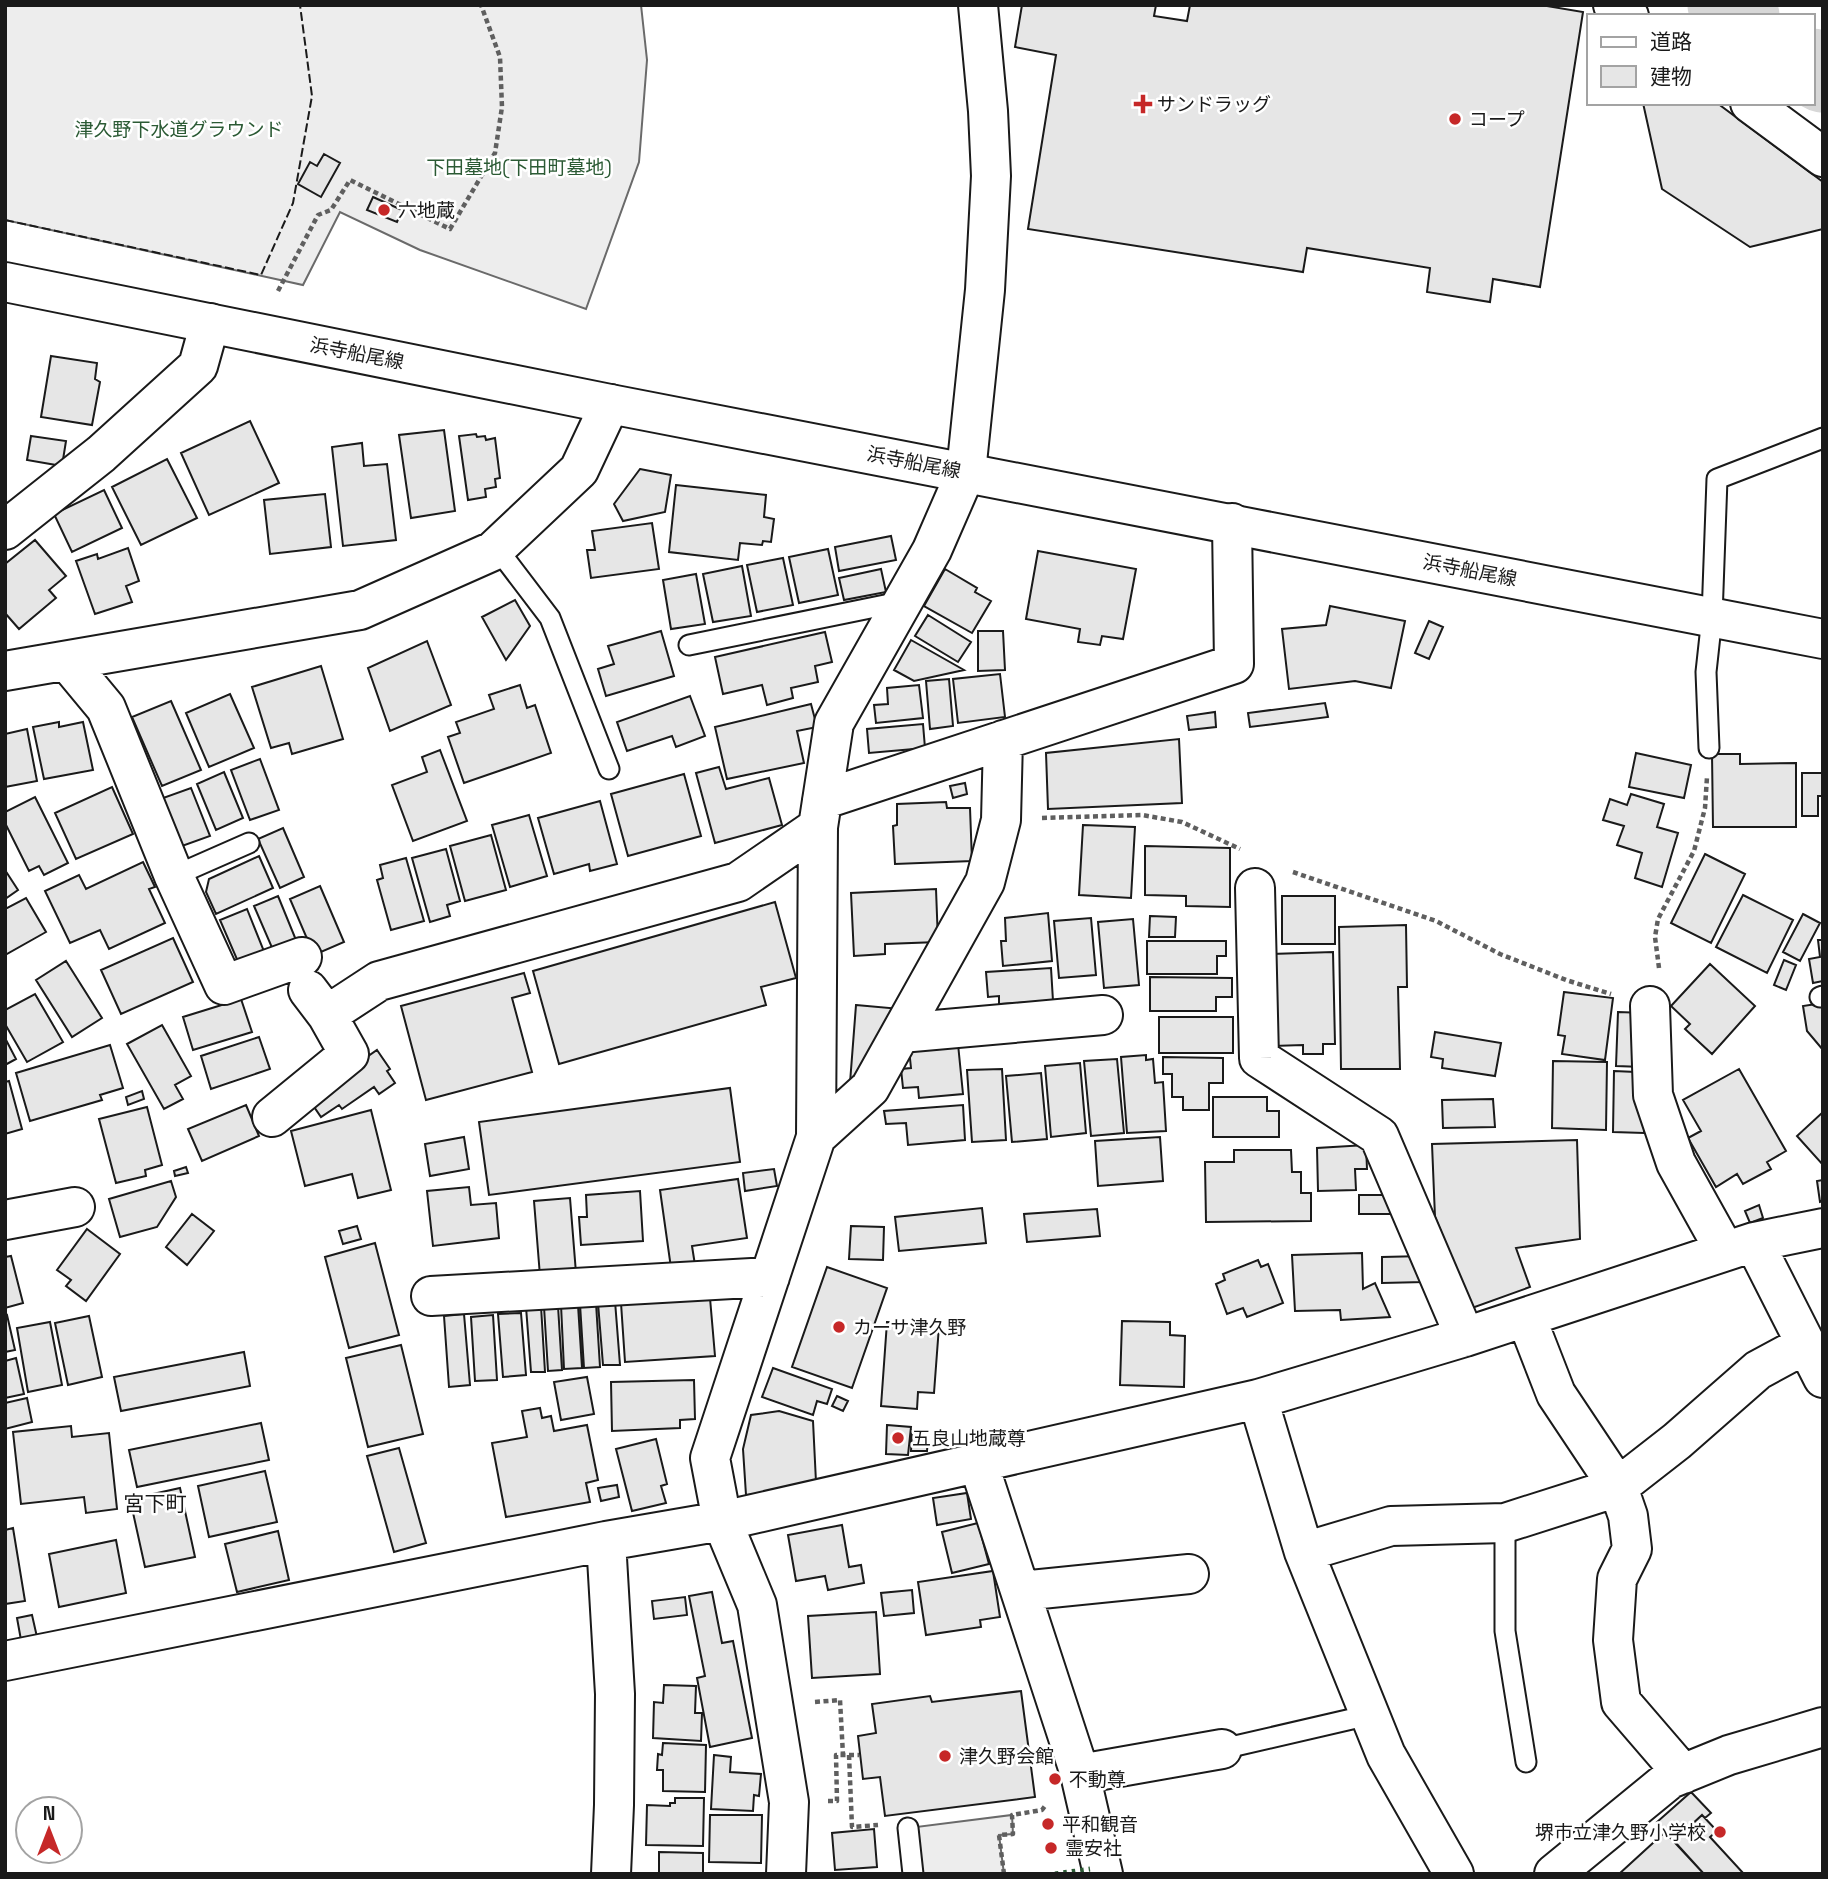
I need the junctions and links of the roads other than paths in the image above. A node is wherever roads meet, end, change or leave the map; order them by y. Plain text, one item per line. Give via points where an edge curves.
1 (978, 5) edge
2 (1753, 105) edge
3 (1823, 157) edge
4 (5, 282) edge
5 (210, 323) junction
6 (610, 404) junction
7 (1823, 438) edge
8 (966, 472) junction
9 (1231, 523) junction
10 (5, 530) edge
11 (496, 547) junction
12 (899, 607) junction
13 (1712, 617) junction
14 (1823, 639) edge
15 (689, 645) dead end
16 (67, 661) junction
17 (5, 671) edge
18 (1003, 740) junction
19 (1709, 748) road end
20 (609, 769) dead end
21 (820, 813) junction
22 (249, 843) dead end
23 (174, 876) junction
24 (1269, 878) road end
25 (312, 987) junction
26 (1650, 1006) road end
27 (1103, 1015) dead end
28 (901, 1032) junction
29 (272, 1117) dead end
30 (816, 1137) junction
31 (75, 1208) dead end
32 (5, 1220) edge
33 (1823, 1228) edge
34 (1740, 1247) junction
35 (770, 1277) junction
36 (431, 1296) dead end
37 (1526, 1317) junction
38 (1465, 1336) junction
39 (1806, 1344) junction
40 (1823, 1378) edge
41 (1258, 1399) junction
42 (978, 1462) junction
43 (1618, 1488) junction
44 (722, 1521) junction
45 (1505, 1523) junction
46 (606, 1541) junction
47 (1304, 1552) junction
48 (1189, 1574) dead end
49 (1021, 1591) junction
50 (5, 1661) edge
51 (1369, 1715) junction
52 (1823, 1727) edge
53 (1222, 1749) joint
54 (1526, 1762) dead end
55 (1080, 1774) junction
56 (1683, 1774) junction
57 (908, 1828) dead end
58 (611, 1874) edge
59 (786, 1874) edge
60 (913, 1874) edge
61 (1103, 1874) edge
62 (1454, 1874) edge
63 (1554, 1874) edge

1 - 8 street via 991,176 985,290
2 - 3 street
4 - 5 street, 浜寺船尾線
5 - 6 street, 浜寺船尾線
5 - 10 street via 198,366 101,454
6 - 8 street, 浜寺船尾線
6 - 11 street via 579,470
7 - 13 lane via 1717,479
8 - 9 street, 浜寺船尾線
8 - 12 street via 932,550
9 - 13 street, 浜寺船尾線
9 - 18 street via 1234,664
11 - 16 street via 360,610
11 - 20 lane via 550,618
12 - 15 lane via 885,605
12 - 21 street via 834,723
13 - 14 street, 浜寺船尾線
13 - 19 lane via 1706,672
16 - 17 street
16 - 23 street via 106,708
18 - 21 street
18 - 28 street via 1001,820 985,882
21 - 25 street via 738,882 379,981
21 - 30 street
22 - 23 lane
23 - 25 street via 224,985
24 - 38 street via 1259,1058 1379,1136
25 - 29 street via 349,1054
26 - 34 street via 1653,1095 1676,1163
27 - 28 street
28 - 30 street via 870,1088
30 - 35 street
31 - 32 street
33 - 34 street
34 - 37 street
34 - 39 street
35 - 36 street
35 - 44 street via 710,1458
37 - 38 street
37 - 43 street via 1556,1394
38 - 41 street
39 - 40 street
39 - 43 street via 1758,1370
41 - 42 street
41 - 47 street
42 - 44 street
42 - 49 street
43 - 45 street
43 - 56 street via 1632,1549 1617,1579 1613,1640 1621,1702
44 - 46 street
44 - 59 street via 757,1605 789,1802
45 - 47 street via 1391,1526
45 - 54 lane via 1505,1631
46 - 50 street
46 - 58 street via 615,1694
47 - 51 street
48 - 49 street
49 - 55 street
51 - 53 lane
51 - 62 street via 1385,1755
52 - 56 street
53 - 55 street
55 - 61 street
56 - 63 street via 1670,1779
57 - 60 lane

